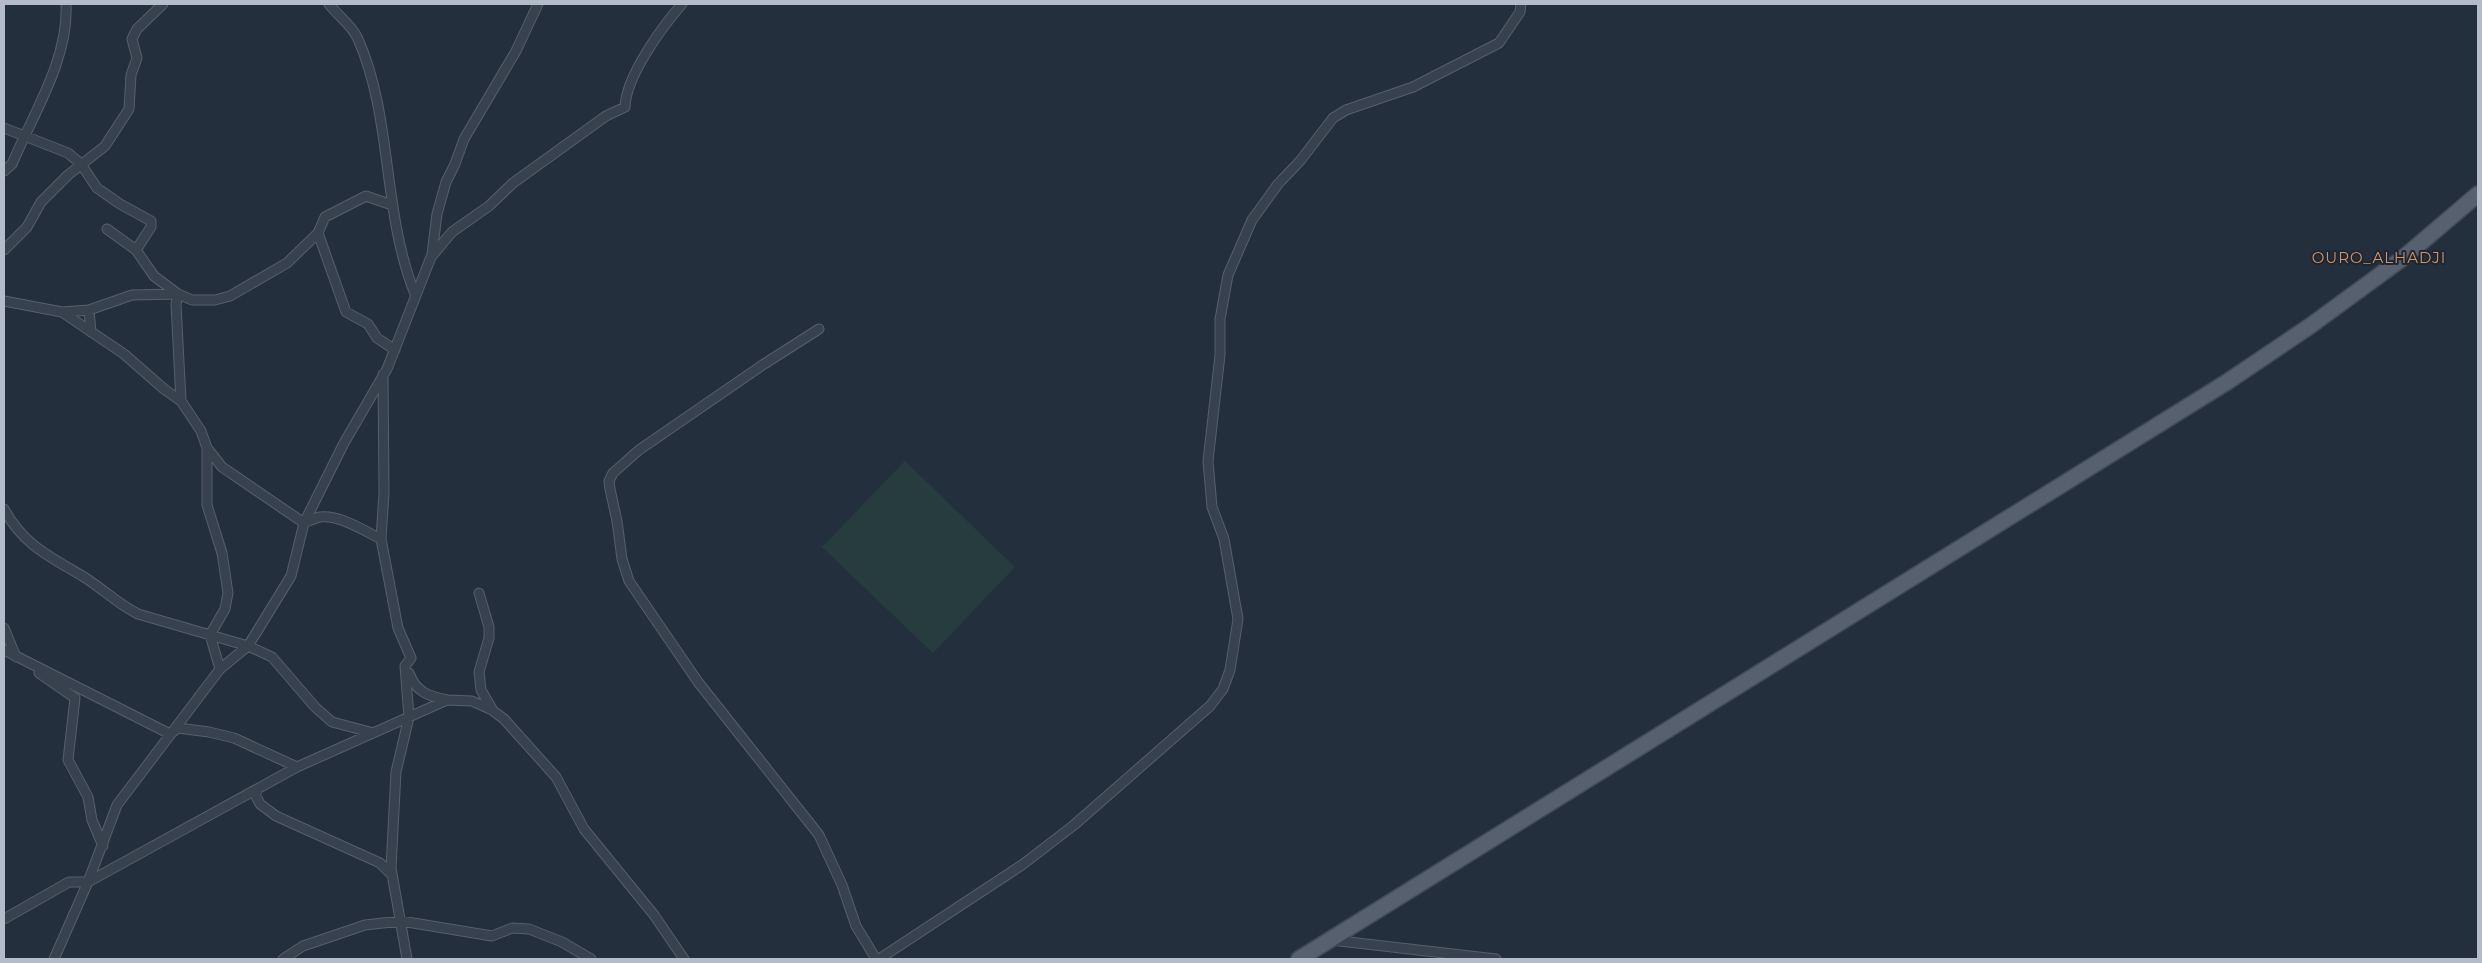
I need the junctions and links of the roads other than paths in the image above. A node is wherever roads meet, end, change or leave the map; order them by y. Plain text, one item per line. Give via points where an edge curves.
1 (66, 4) edge
2 (163, 4) edge
3 (329, 4) edge
4 (538, 4) edge
5 (682, 4) edge
6 (1521, 4) edge
7 (4, 128) edge
8 (24, 136) junction
9 (81, 164) junction
10 (4, 170) edge
11 (2478, 194) edge
12 (392, 205) junction
13 (107, 229) dead end
14 (318, 233) junction
15 (4, 250) edge
16 (136, 250) junction
17 (431, 257) junction
18 (178, 294) junction
19 (415, 294) junction
20 (4, 301) edge
21 (89, 310) junction
22 (62, 312) junction
23 (819, 329) dead end
24 (91, 332) junction
25 (396, 350) junction
26 (383, 373) junction
27 (181, 400) junction
28 (207, 448) junction
29 (4, 509) edge
30 (304, 523) junction
31 (380, 539) junction
32 (479, 593) dead end
33 (4, 628) edge
34 (210, 635) junction
35 (248, 646) junction
36 (4, 650) edge
37 (16, 657) junction
38 (405, 666) junction
39 (220, 670) junction
40 (447, 700) junction
41 (492, 710) junction
42 (409, 717) junction
43 (370, 732) junction
44 (170, 734) junction
45 (297, 766) junction
46 (259, 788) junction
47 (103, 846) junction
48 (392, 875) junction
49 (88, 882) junction
50 (4, 919) edge
51 (401, 921) junction
52 (1331, 940) junction
53 (54, 959) edge
54 (283, 959) edge
55 (407, 959) edge
56 (591, 959) edge
57 (684, 959) edge
58 (878, 959) edge
59 (1300, 959) edge
60 (1496, 959) edge

1 - 8 street via 64,36 51,79
2 - 9 street via 137,29 132,39 137,58 131,75 129,109 105,146
3 - 12 street via 352,27 374,89
4 - 17 street via 516,51 464,139 437,214
5 - 17 street via 638,70 625,95 624,107 606,116 513,184 452,232
6 - 58 street via 1520,12 1499,43 1413,88 1346,110 1333,118 1252,220 1228,275 1220,319 1220,355 1208,461 1212,507 1224,539 1238,619 1230,670 1223,689 1210,706 1074,825 1022,865
7 - 8 street
8 - 9 street via 55,147
8 - 10 street via 12,164
9 - 15 street via 41,202 27,227
9 - 16 street via 97,188 151,221
11 - 52 main road via 2403,258 2226,382
12 - 14 street via 366,196 325,217
12 - 19 street via 403,264
13 - 16 street
14 - 18 street via 287,263 230,296 192,300
14 - 25 street via 346,312 368,324 377,338
16 - 18 street via 154,276
17 - 19 street
18 - 21 street via 132,295
18 - 27 street
19 - 25 street
20 - 22 street
21 - 22 street
21 - 24 street
22 - 24 street
23 - 58 street via 639,450 613,473 609,481 622,560 629,581 698,682 819,835 856,926
24 - 27 street
25 - 26 street
26 - 30 street
26 - 31 street via 384,493
27 - 28 street via 201,431
28 - 30 street via 222,467
28 - 34 street via 207,505 222,553 228,594 225,608
29 - 34 street via 28,542 45,556 85,578 124,607
30 - 31 street via 320,517 335,520 357,526
30 - 35 street via 291,576
31 - 38 street via 398,628 411,658
32 - 41 street via 489,628 479,672 481,690
33 - 37 street
34 - 35 street
34 - 39 street
35 - 39 street
35 - 43 street via 272,657 332,722
36 - 37 street
37 - 44 street
37 - 47 street via 75,698 68,760 88,797 92,820
38 - 40 street via 413,684 421,691
38 - 42 street
39 - 44 street
40 - 41 street via 472,701
40 - 42 street
41 - 57 street via 504,718 556,777 584,829 654,915
42 - 43 street
42 - 48 street via 396,772
43 - 45 street
44 - 45 street via 178,728 234,738
44 - 47 street via 117,805
45 - 46 street
46 - 48 street via 255,794 260,804 276,816 380,863
46 - 49 street
47 - 49 street
48 - 51 street
49 - 50 street via 69,882
49 - 53 street
51 - 54 street via 364,925 303,946
51 - 55 street
51 - 56 street via 492,936 512,928 530,930 562,942
52 - 59 main road
52 - 60 street

